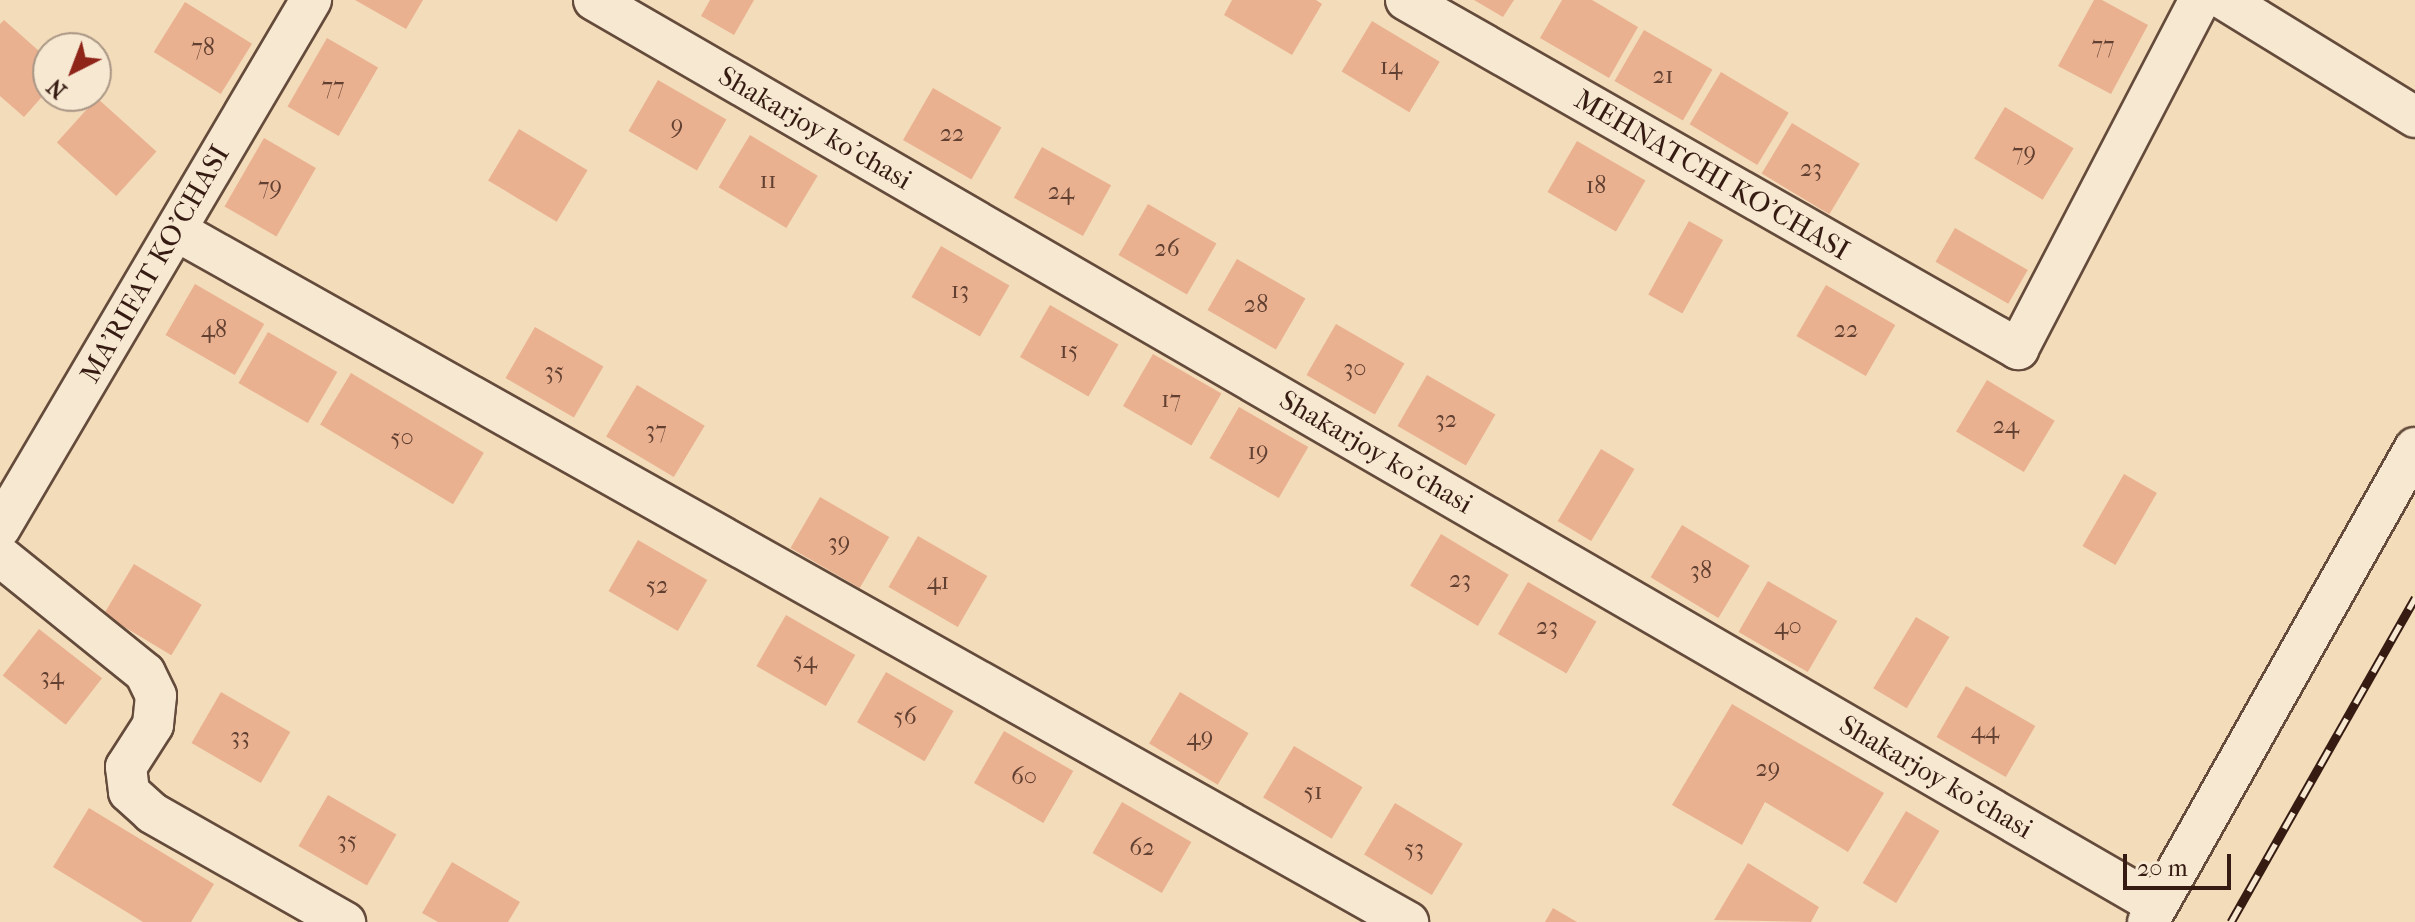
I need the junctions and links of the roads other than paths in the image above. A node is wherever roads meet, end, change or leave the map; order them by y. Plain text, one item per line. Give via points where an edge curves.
1 (311, 0) edge
2 (594, 0) edge
3 (1406, 0) edge
4 (2200, 0) edge
5 (2225, 0) edge
6 (2415, 117) edge
7 (177, 231) junction
8 (2415, 448) edge
9 (0, 528) edge
10 (0, 556) edge
11 (2152, 914) edge
12 (345, 922) edge
13 (1408, 922) edge

1 - 7 street, MA'RIFAT KO'CHASI
2 - 11 street, Shakarjoy ko'chasi
3 - 4 street, MEHNATCHI KO'CHASI via 2018,349
5 - 6 street
7 - 9 street, MA'RIFAT KO'CHASI
7 - 13 street
8 - 11 street
10 - 12 street via 145,673 156,696 153,725 126,767 129,792 152,813

